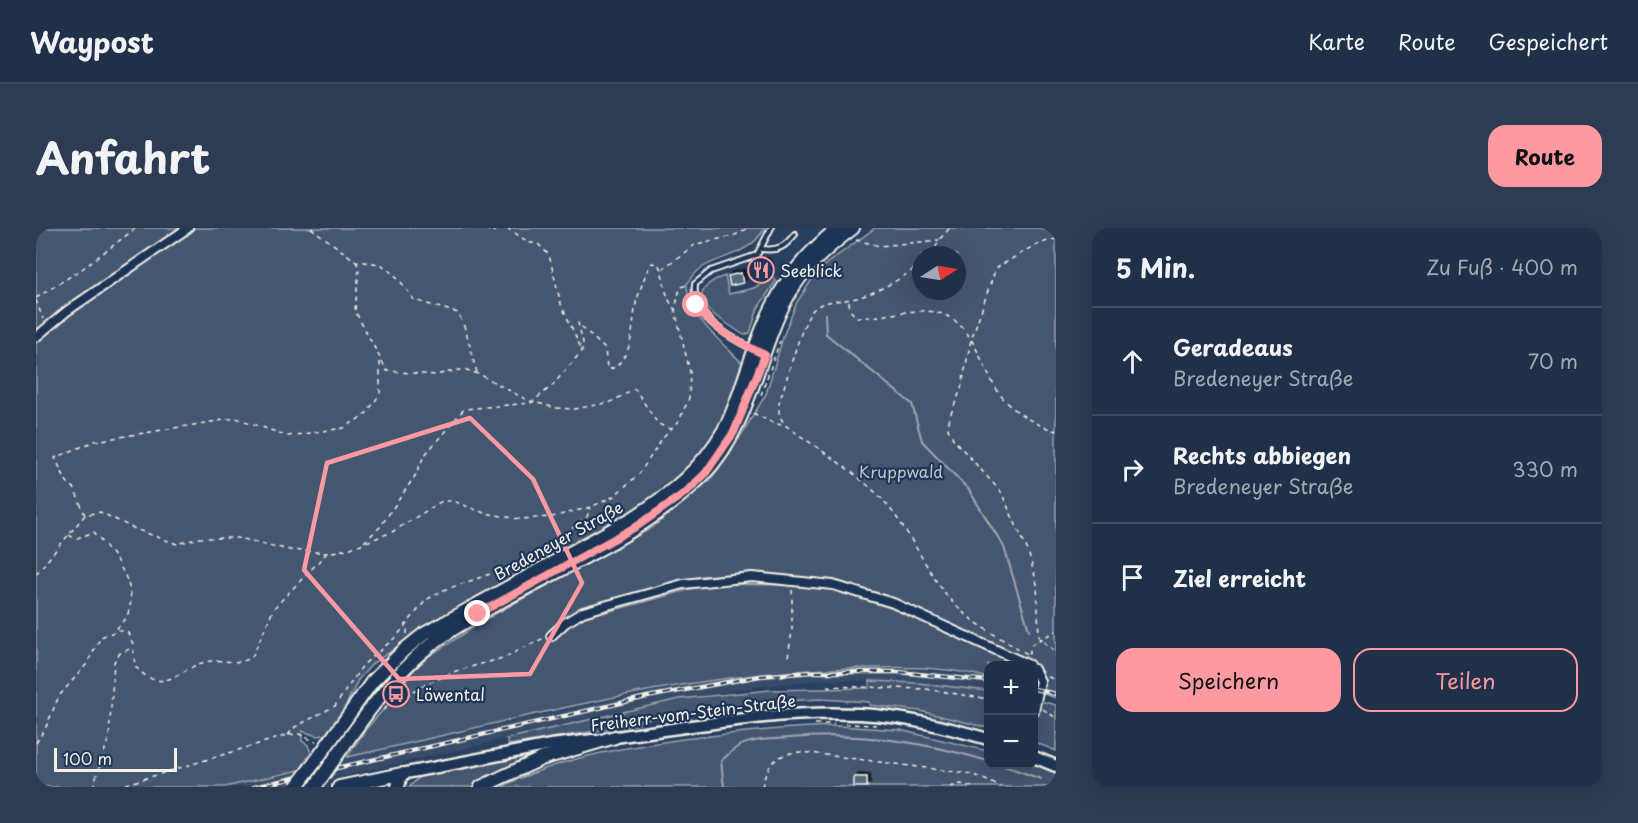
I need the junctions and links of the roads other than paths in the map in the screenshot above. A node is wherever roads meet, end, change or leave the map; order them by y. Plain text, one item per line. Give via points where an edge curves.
1 (188, 228) edge
2 (771, 228) edge
3 (838, 228) edge
4 (795, 234) dead end
5 (854, 234) edge
6 (762, 249) junction
7 (36, 337) edge
8 (760, 352) junction
9 (551, 636) road end
10 (1018, 661) edge
11 (615, 737) junction
12 (984, 739) edge
13 (1038, 759) edge
14 (1056, 766) edge
15 (401, 774) junction
16 (296, 787) edge
17 (315, 787) edge
18 (339, 787) edge
19 (398, 787) edge
20 (481, 787) edge

1 - 7 street
2 - 6 lane
3 - 8 main road, Bredeneyer Straße via 792,271 766,317
4 - 6 lane via 787,245
5 - 8 main road, Bredeneyer Straße via 828,248 800,277
6 - 8 lane via 744,262 711,271 695,284 693,296 702,314 734,339
8 - 16 main road, Bredeneyer Straße, bridge via 725,428 698,468 680,485 633,518 424,634 378,675
8 - 17 main road, Bredeneyer Straße, bridge via 734,432 705,474 639,525 478,614 414,659 387,687
9 - 10 street via 583,612 683,584 752,578 793,580 833,585 893,603
11 - 12 main road, Freiherr-vom-Stein-Straße via 761,717 822,713 908,719
11 - 15 main road, Freiherr-vom-Stein-Straße via 551,745
11 - 20 main road via 542,759
13 - 14 main road
15 - 18 main road
15 - 19 main road

